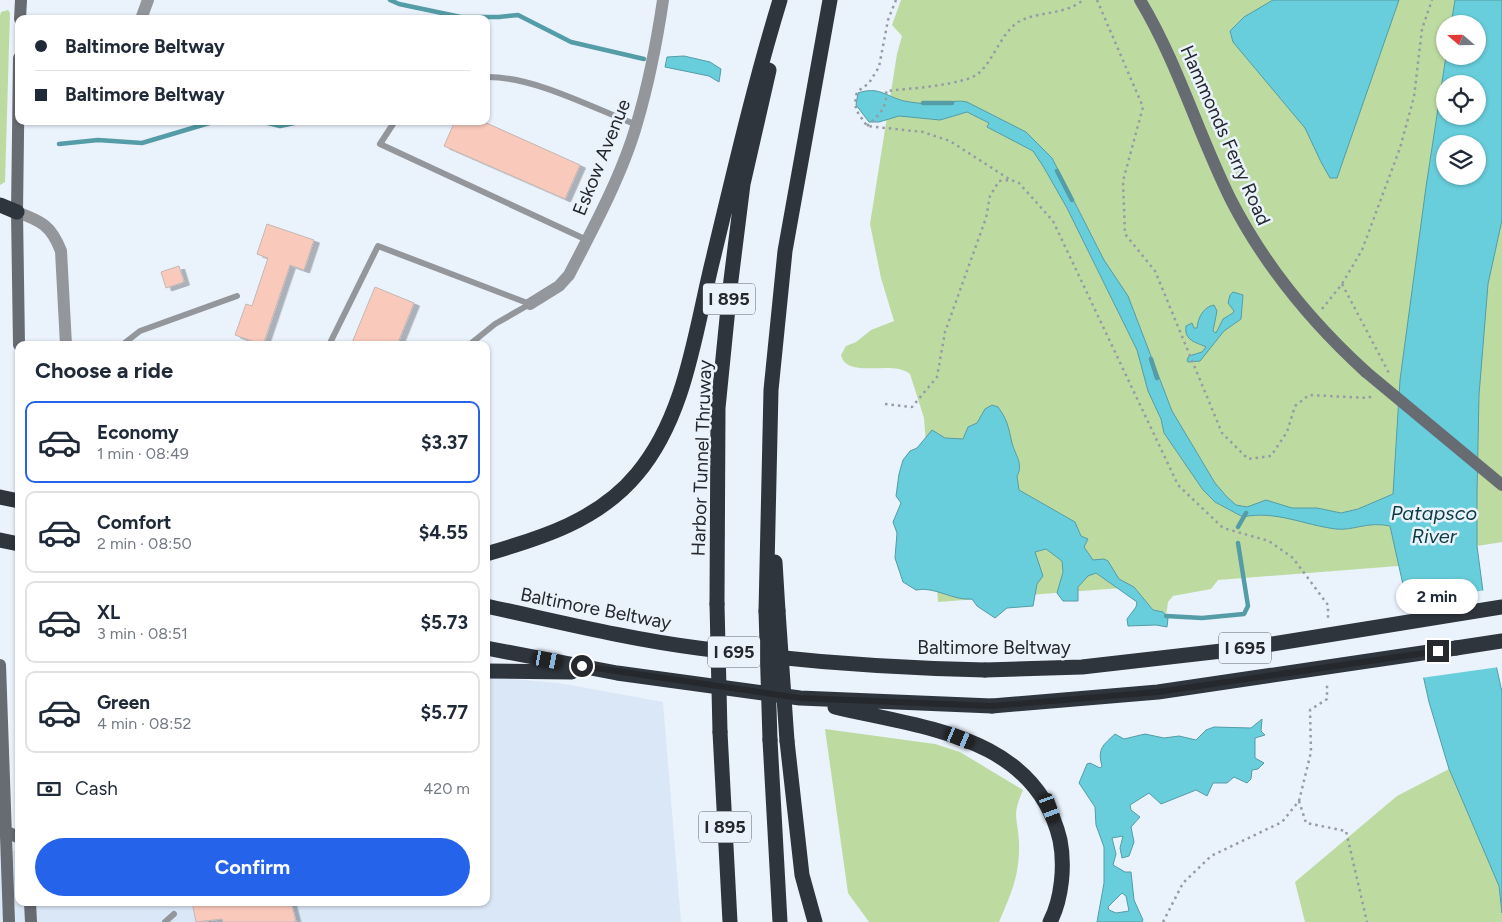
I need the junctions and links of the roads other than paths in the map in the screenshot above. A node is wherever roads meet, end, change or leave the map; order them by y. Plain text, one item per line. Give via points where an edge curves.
1 (21, 0) edge
2 (148, 0) edge
3 (663, 0) edge
4 (780, 0) edge
5 (785, 0) edge
6 (830, 0) edge
7 (1140, 0) edge
8 (20, 15) edge
9 (142, 15) edge
10 (490, 76) edge
11 (18, 125) edge
12 (392, 125) edge
13 (637, 125) junction
14 (0, 205) edge
15 (17, 212) junction
16 (0, 217) edge
17 (587, 240) junction
18 (237, 296) dead end
19 (530, 304) junction
20 (19, 341) edge
21 (66, 341) edge
22 (127, 341) edge
23 (331, 341) edge
24 (474, 341) edge
25 (1502, 485) edge
26 (0, 497) edge
27 (15, 500) edge
28 (0, 540) edge
29 (15, 543) edge
30 (490, 553) edge
31 (490, 607) edge
32 (1502, 607) edge
33 (772, 611) junction
34 (1502, 641) edge
35 (490, 649) edge
36 (0, 665) edge
37 (490, 671) edge
38 (617, 673) junction
39 (800, 698) junction
40 (15, 828) edge
41 (2, 830) edge
42 (15, 836) edge
43 (30, 906) edge
44 (174, 914) dead end
45 (9, 922) edge
46 (31, 922) edge
47 (165, 922) edge
48 (730, 922) edge
49 (780, 922) edge
50 (816, 922) edge
51 (1050, 922) edge

1 - 8 street
2 - 9 street
3 - 13 street, Eskow Avenue
4 - 30 highway via 758,70 679,395 655,450 637,475 591,514 560,530
5 - 48 highway, Harbor Tunnel Thruway / I 895, bridge via 742,184 718,408 717,604
6 - 33 highway, I 895 via 785,250 771,390
7 - 25 street, Hammonds Ferry Road, bridge via 1173,62 1219,173 1271,267 1313,320 1366,372
10 - 13 lane via 526,82
11 - 15 street
12 - 17 lane via 380,144
13 - 17 street, Eskow Avenue
14 - 15 highway
15 - 16 highway
15 - 20 street
15 - 21 street via 40,220 59,246
17 - 19 street, Eskow Avenue via 569,275 559,286
18 - 22 lane via 140,331
19 - 23 lane via 378,246
19 - 24 lane via 495,324
26 - 27 highway
28 - 29 highway
31 - 32 highway, Baltimore Beltway / I 695, bridge via 696,648 832,663 985,670 1082,667 1248,648
33 - 49 highway, I 895, bridge via 770,740
33 - 50 highway, bridge via 802,875
34 - 39 highway, I 695, bridge via 1158,692 992,706
35 - 38 highway, I 695
36 - 41 street
37 - 38 highway
38 - 39 highway, I 695
39 - 51 highway via 960,738 992,751 1025,775 1050,808 1061,847 1062,870
40 - 41 street
41 - 42 street
41 - 45 street
43 - 46 street
44 - 47 lane

